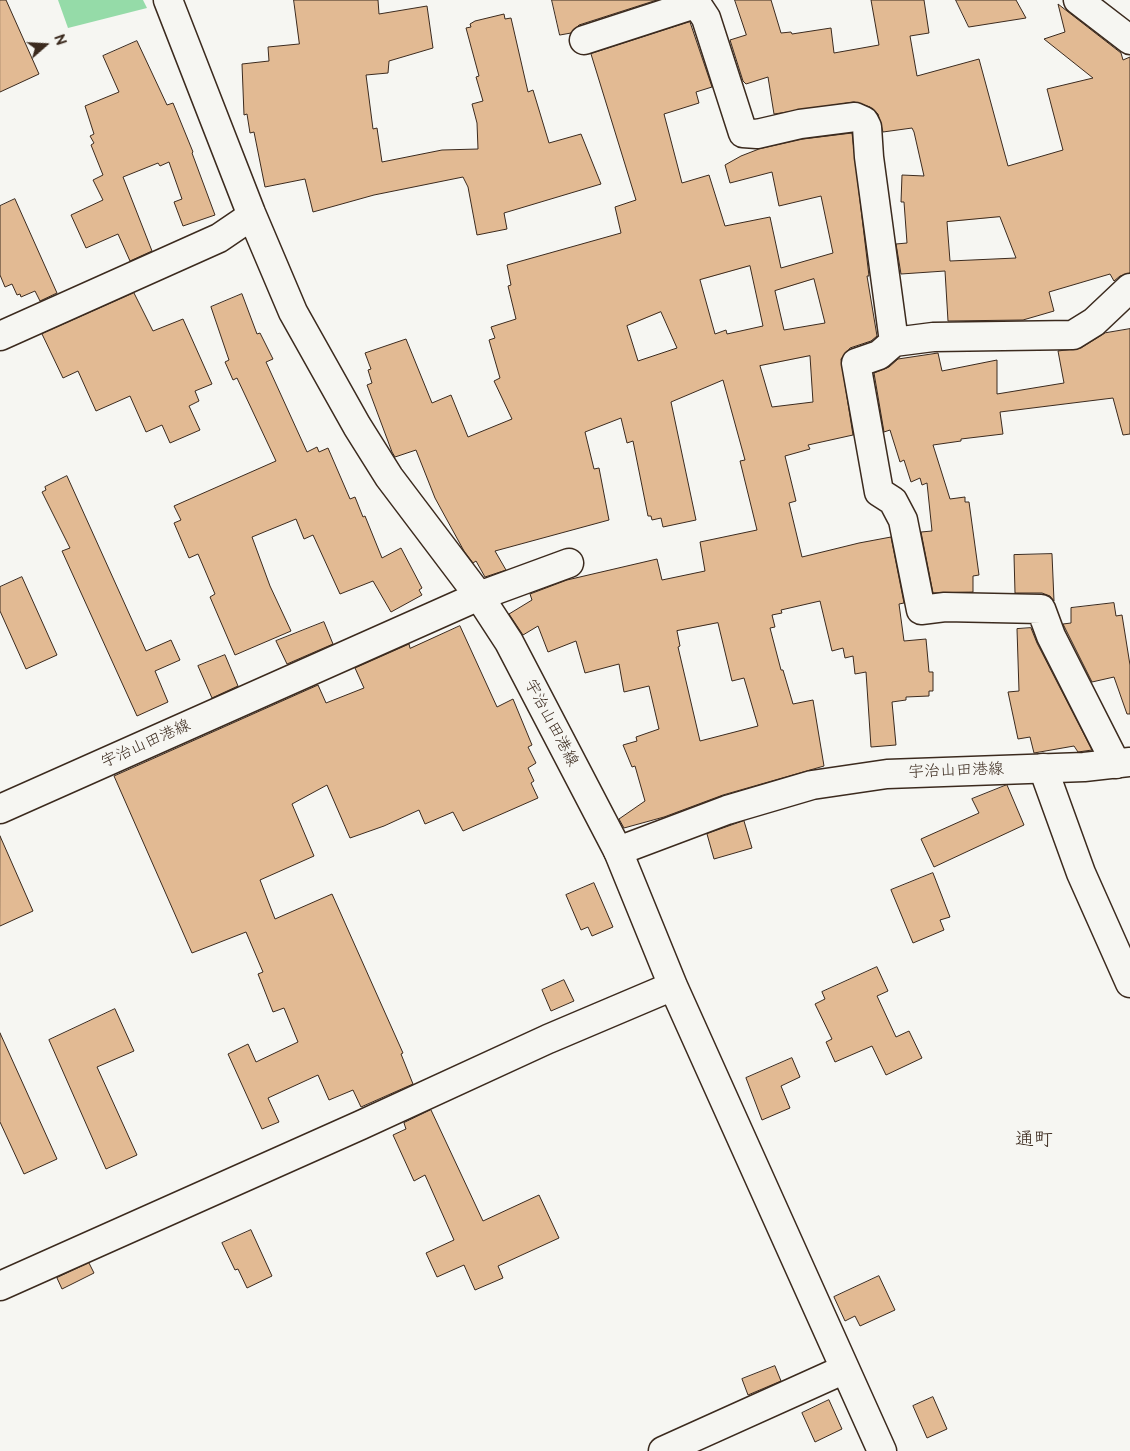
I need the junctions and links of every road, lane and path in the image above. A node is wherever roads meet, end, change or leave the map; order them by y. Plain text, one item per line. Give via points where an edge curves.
1 (172, 0) edge
2 (1078, 0) edge
3 (694, 2) edge
4 (584, 40) dead end
5 (1130, 40) edge
6 (251, 213) junction
7 (1130, 288) edge
8 (0, 336) edge
9 (894, 342) junction
10 (569, 563) dead end
11 (479, 596) junction
12 (1123, 763) edge
13 (1043, 768) junction
14 (0, 809) edge
15 (618, 851) junction
16 (1130, 983) edge
17 (673, 986) junction
18 (0, 1286) edge
19 (845, 1369) junction
20 (663, 1451) edge
21 (882, 1451) edge

1 - 6 street
2 - 5 street
3 - 4 street
3 - 9 street via 706,18 743,133 757,134 800,124 855,117 868,127 869,157
6 - 8 street via 219,238
6 - 11 street via 293,312 357,426 389,477
7 - 9 street via 1094,322 1073,335 933,337
9 - 12 street via 879,355 856,363 879,492 893,501 902,520 921,610 945,607 1041,609 1051,636
10 - 11 street
11 - 14 street, 宇治山田港線
11 - 15 street, 宇治山田港線 via 509,642
12 - 13 street, 宇治山田港線
13 - 15 street, 宇治山田港線 via 887,774 812,785 727,810
13 - 16 street via 1081,874
15 - 17 street
17 - 18 street
17 - 19 street
19 - 20 street
19 - 21 street

